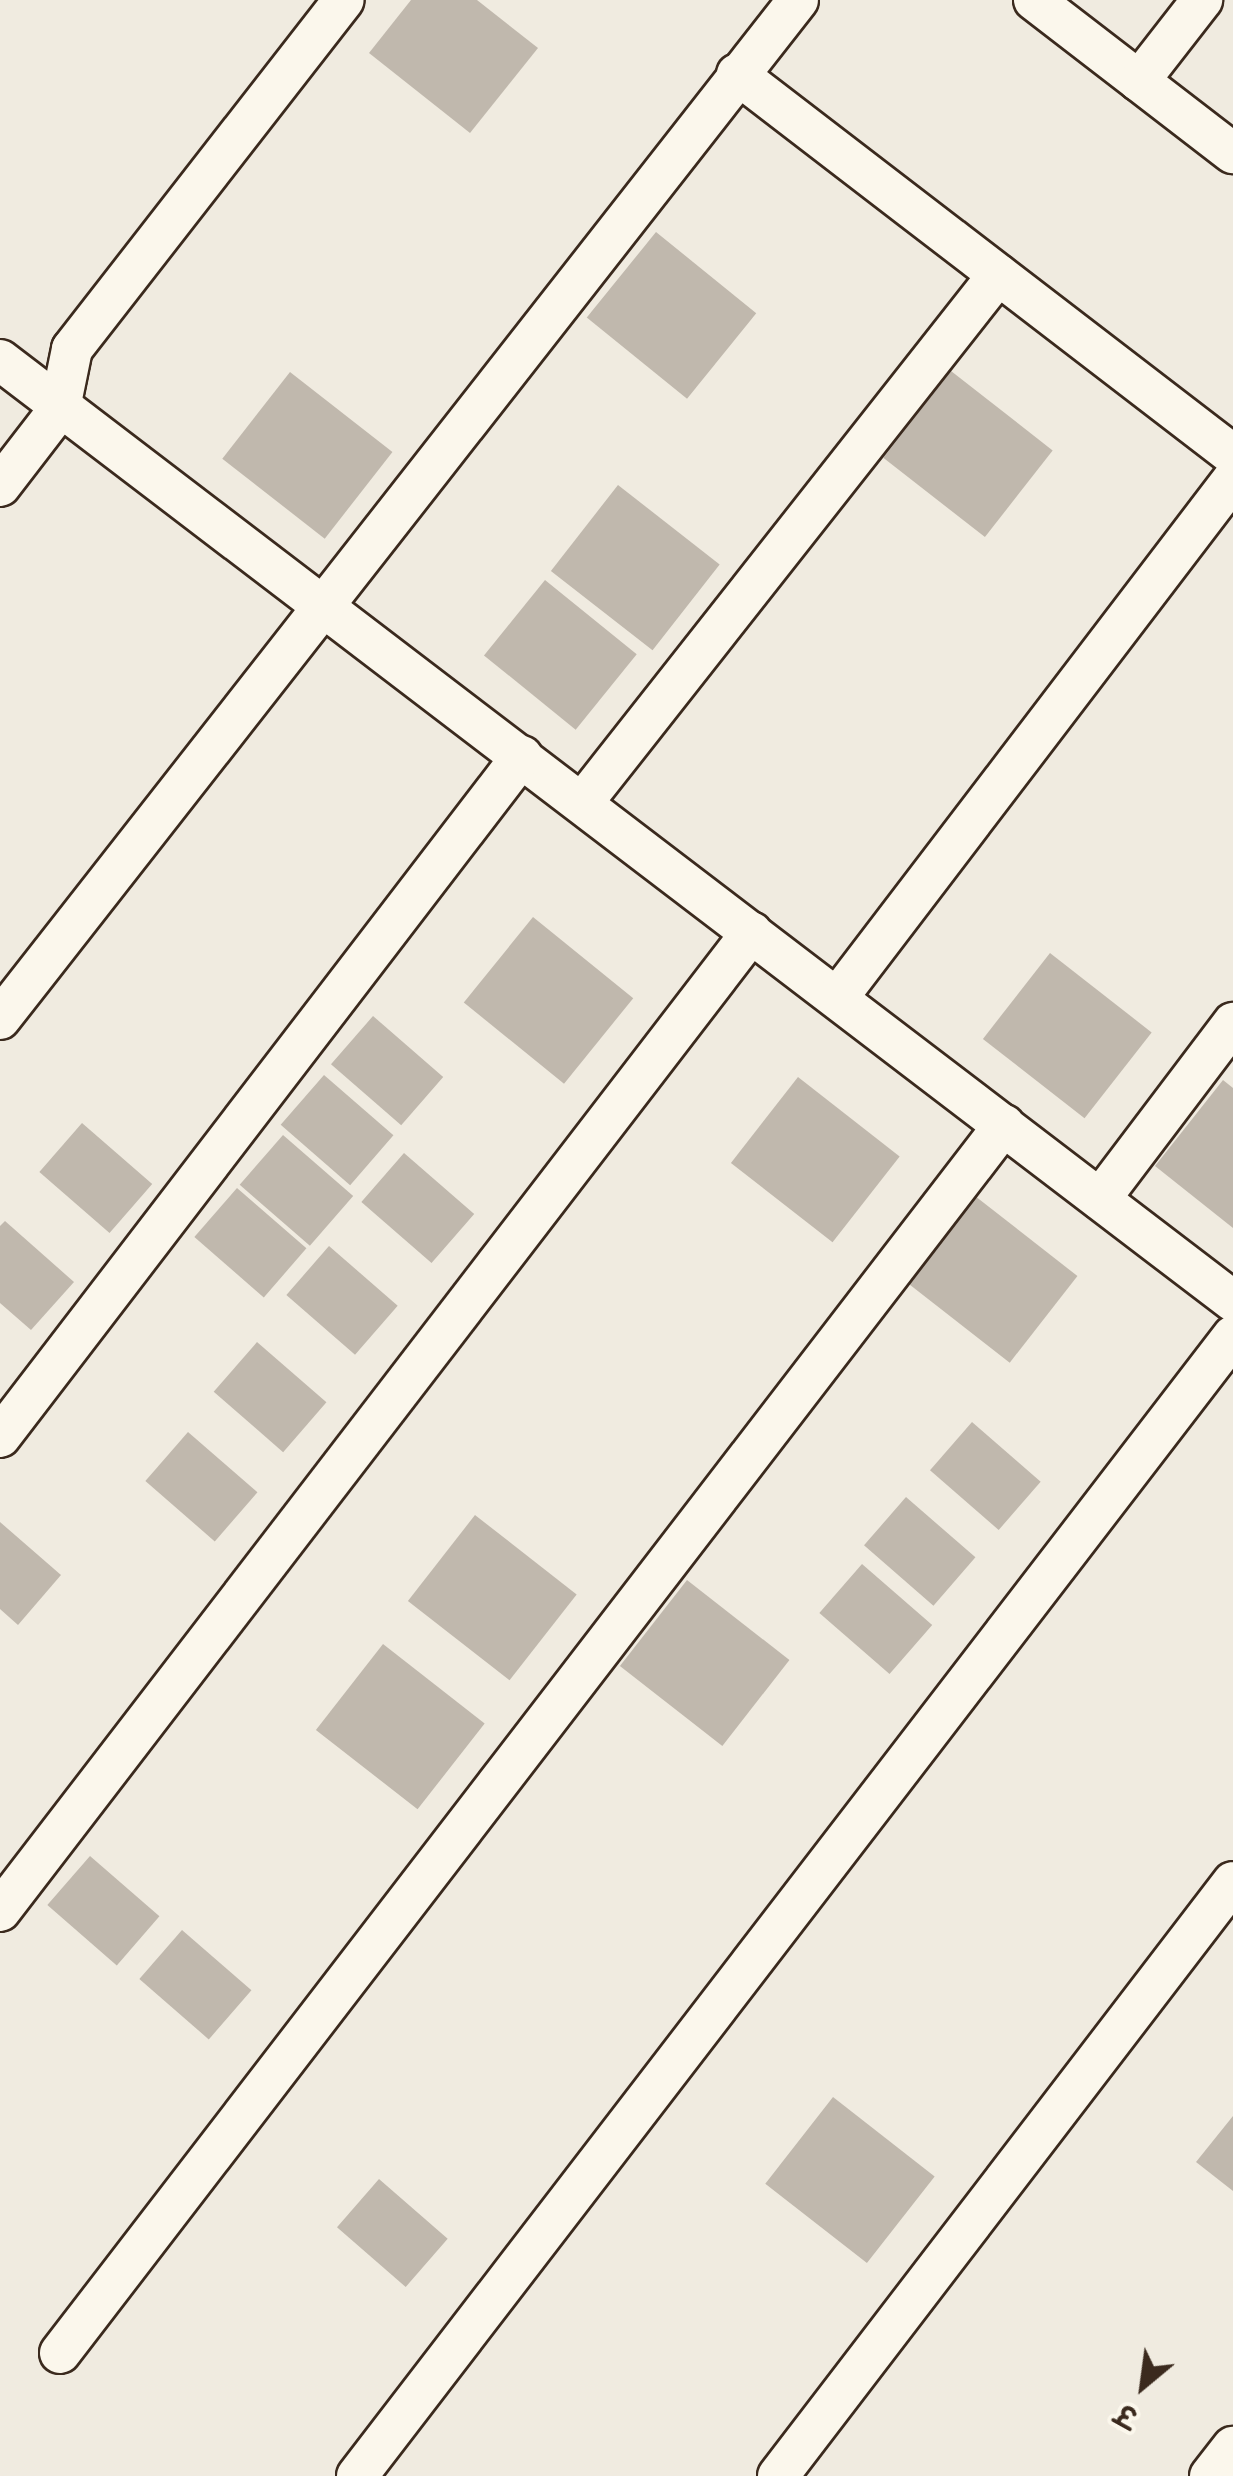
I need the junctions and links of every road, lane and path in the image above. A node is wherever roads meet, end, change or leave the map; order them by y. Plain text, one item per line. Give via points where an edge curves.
1 (344, 0) edge
2 (798, 0) edge
3 (1034, 0) edge
4 (1202, 0) edge
5 (737, 74) junction
6 (1139, 80) junction
7 (1233, 153) edge
8 (998, 275) junction
9 (0, 360) edge
10 (60, 408) junction
11 (1233, 455) edge
12 (1233, 479) edge
13 (0, 486) edge
14 (325, 604) junction
15 (522, 756) junction
16 (583, 802) junction
17 (752, 932) junction
18 (838, 998) junction
19 (0, 1019) edge
20 (1233, 1023) edge
21 (1004, 1125) junction
22 (1100, 1200) junction
23 (1233, 1301) edge
24 (1233, 1336) edge
25 (0, 1438) edge
26 (1233, 1882) edge
27 (0, 1910) edge
28 (60, 2353) dead end
29 (1233, 2447) edge
30 (357, 2476) edge
31 (778, 2476) edge
32 (1210, 2476) edge

1 - 10 street via 72,349
2 - 5 street
3 - 6 street
4 - 6 street
5 - 8 street
5 - 14 street
6 - 7 street
8 - 11 street
8 - 16 street
9 - 10 street
10 - 13 street
10 - 14 street
12 - 18 street
14 - 15 street
14 - 19 street
15 - 16 street
15 - 25 street
16 - 17 street
17 - 18 street
17 - 27 street
18 - 21 street
20 - 22 street
21 - 22 street
21 - 28 street
22 - 23 street
24 - 30 street
26 - 31 street
29 - 32 street

